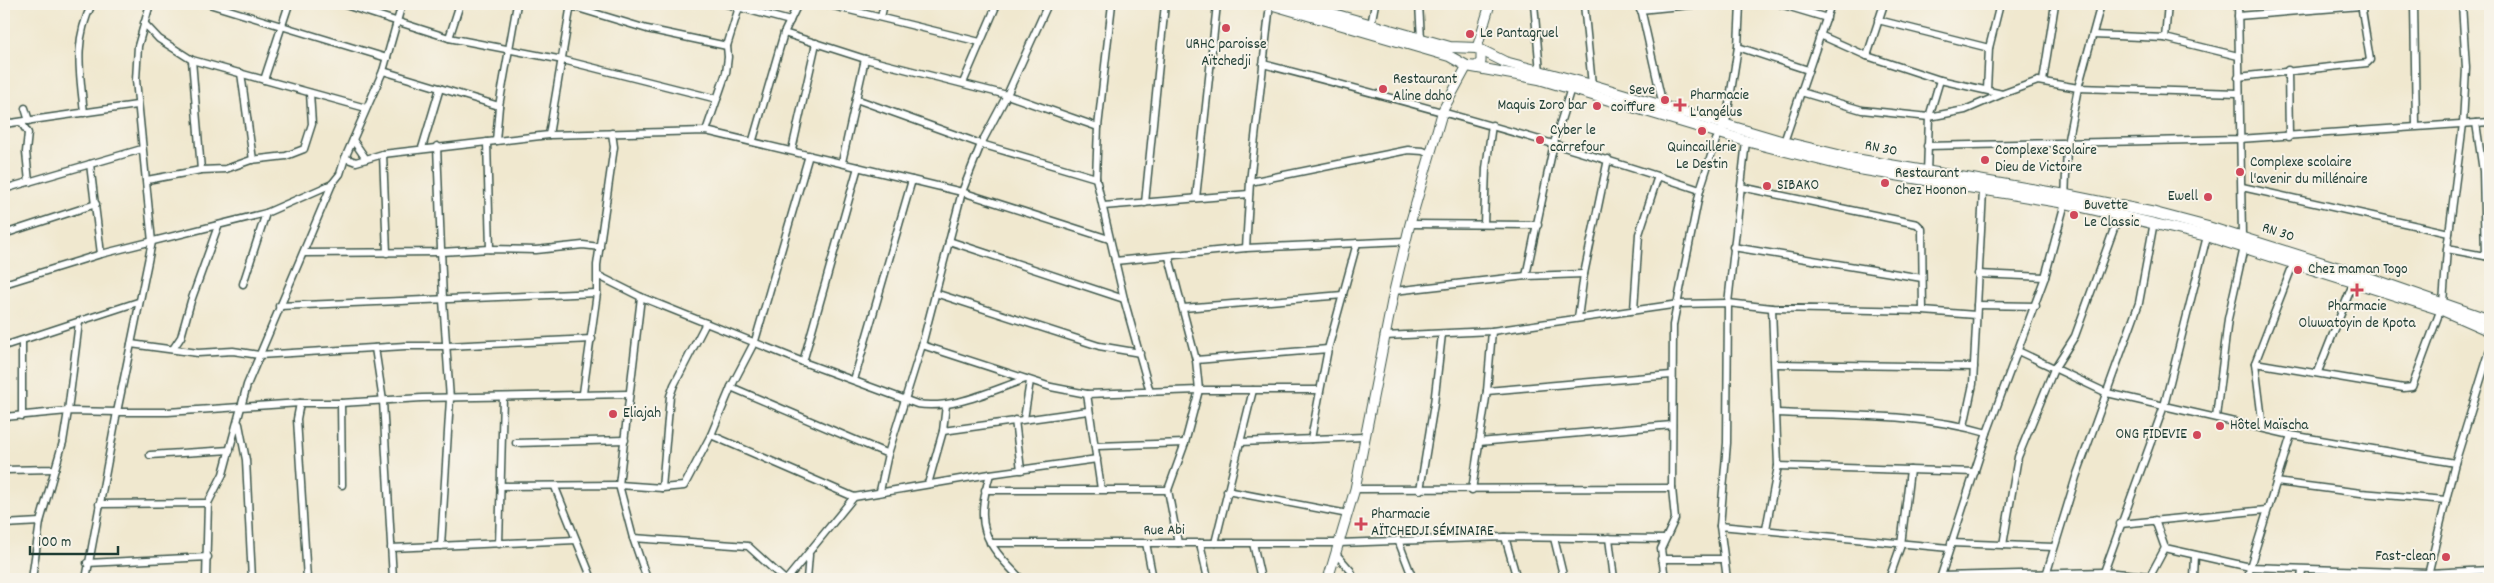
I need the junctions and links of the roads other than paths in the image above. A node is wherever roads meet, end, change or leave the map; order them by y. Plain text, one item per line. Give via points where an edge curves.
1 (92, 4) edge
2 (150, 4) edge
3 (209, 4) edge
4 (289, 4) edge
5 (342, 4) edge
6 (402, 4) edge
7 (460, 4) edge
8 (517, 4) edge
9 (726, 4) edge
10 (798, 4) edge
11 (825, 4) edge
12 (884, 4) edge
13 (998, 4) edge
14 (1048, 4) edge
15 (1112, 4) edge
16 (1165, 4) edge
17 (1217, 4) edge
18 (1270, 4) edge
19 (1298, 4) edge
20 (1375, 4) edge
21 (1419, 4) edge
22 (1490, 4) edge
23 (1534, 4) edge
24 (1584, 4) edge
25 (1686, 4) edge
26 (1700, 4) edge
27 (1740, 4) edge
28 (1780, 4) edge
29 (1831, 4) edge
30 (1884, 4) edge
31 (2000, 4) edge
32 (2055, 4) edge
33 (2101, 4) edge
34 (2168, 4) edge
35 (2238, 4) edge
36 (2414, 4) edge
37 (2462, 4) edge
38 (571, 5) edge
39 (2361, 5) edge
40 (740, 6) edge
41 (1640, 7) edge
42 (2301, 7) edge
43 (2238, 16) junction
44 (881, 17) junction
45 (1826, 18) junction
46 (397, 20) junction
47 (1878, 20) junction
48 (790, 21) junction
49 (144, 23) junction
50 (1371, 25) junction
51 (282, 26) junction
52 (784, 34) junction
53 (2093, 35) junction
54 (1820, 36) junction
55 (449, 38) junction
56 (2165, 38) junction
57 (1421, 39) junction
58 (980, 42) junction
59 (816, 43) junction
60 (726, 46) junction
61 (1738, 47) junction
62 (1477, 48) junction
63 (1989, 48) junction
64 (510, 51) junction
65 (1867, 56) junction
66 (2238, 56) junction
67 (387, 58) junction
68 (865, 58) junction
69 (192, 60) junction
70 (563, 60) junction
71 (1263, 64) junction
72 (1468, 66) junction
73 (1808, 70) junction
74 (2288, 70) junction
75 (383, 71) junction
76 (1540, 72) junction
77 (241, 73) junction
78 (2238, 77) junction
79 (264, 80) junction
80 (1940, 80) junction
81 (2044, 81) junction
82 (963, 83) junction
83 (1592, 85) junction
84 (440, 88) junction
85 (1571, 88) junction
86 (2078, 88) junction
87 (1988, 90) junction
88 (1801, 92) junction
89 (310, 93) junction
90 (2238, 93) junction
91 (2002, 94) junction
92 (1007, 95) junction
93 (717, 99) junction
94 (856, 99) junction
95 (137, 105) junction
96 (499, 106) junction
97 (1663, 106) junction
98 (25, 108) dead end
99 (366, 108) junction
100 (1443, 110) junction
101 (84, 113) junction
102 (1929, 116) junction
103 (28, 121) junction
104 (2490, 122) edge
105 (1726, 123) junction
106 (2476, 123) junction
107 (4, 124) edge
108 (1492, 124) junction
109 (2463, 124) junction
110 (2416, 126) junction
111 (1098, 127) junction
112 (706, 131) junction
113 (28, 132) junction
114 (612, 133) junction
115 (1720, 133) junction
116 (548, 135) junction
117 (2290, 137) junction
118 (2239, 139) junction
119 (354, 140) junction
120 (496, 140) junction
121 (753, 140) junction
122 (1746, 141) junction
123 (487, 142) junction
124 (1784, 142) junction
125 (1554, 143) junction
126 (981, 144) junction
127 (2067, 144) junction
128 (438, 146) junction
129 (1928, 146) junction
130 (422, 148) junction
131 (142, 149) junction
132 (792, 150) junction
133 (383, 154) junction
134 (1429, 154) junction
135 (809, 155) junction
136 (345, 158) junction
137 (366, 159) junction
138 (1608, 159) junction
139 (253, 160) junction
140 (842, 162) junction
141 (90, 164) junction
142 (858, 167) junction
143 (201, 170) junction
144 (1926, 173) junction
145 (1658, 176) junction
146 (1096, 178) junction
147 (147, 180) junction
148 (912, 180) junction
149 (29, 182) junction
150 (1250, 182) junction
151 (332, 184) junction
152 (1741, 187) junction
153 (2242, 187) junction
154 (4, 189) edge
155 (1700, 190) junction
156 (1983, 191) junction
157 (962, 192) junction
158 (1249, 194) junction
159 (1196, 198) junction
160 (2065, 199) junction
161 (1144, 203) junction
162 (96, 204) junction
163 (1103, 206) junction
164 (266, 213) junction
165 (2119, 215) junction
166 (2154, 222) junction
167 (1410, 224) junction
168 (1484, 224) junction
169 (1538, 225) junction
170 (218, 226) junction
171 (2449, 233) junction
172 (4, 234) edge
173 (2207, 236) junction
174 (1109, 238) junction
175 (949, 241) junction
176 (1406, 241) junction
177 (152, 242) junction
178 (2243, 242) junction
179 (1357, 243) junction
180 (600, 247) junction
181 (1733, 247) junction
182 (1246, 248) junction
183 (490, 249) junction
184 (2446, 249) junction
185 (441, 252) junction
186 (304, 253) junction
187 (387, 253) junction
188 (101, 254) junction
189 (1168, 257) junction
190 (2488, 257) edge
191 (1116, 261) junction
192 (2294, 262) junction
193 (1584, 274) junction
194 (1978, 274) junction
195 (599, 276) junction
196 (1526, 276) junction
197 (2045, 277) junction
198 (1922, 278) junction
199 (2354, 281) junction
200 (4, 284) edge
201 (243, 284) dead end
202 (1394, 291) junction
203 (597, 293) junction
204 (935, 293) junction
205 (1343, 296) junction
206 (641, 297) junction
207 (1124, 299) junction
208 (443, 300) junction
209 (138, 302) junction
210 (1728, 303) junction
211 (1679, 304) junction
212 (1977, 305) junction
213 (279, 306) junction
214 (2036, 306) junction
215 (2443, 306) junction
216 (1183, 308) junction
217 (1772, 308) junction
218 (1634, 310) junction
219 (1923, 311) junction
220 (1976, 315) junction
221 (1578, 318) junction
222 (2490, 320) edge
223 (79, 322) junction
224 (706, 322) junction
225 (1492, 330) junction
226 (2490, 331) edge
227 (1442, 334) junction
228 (1384, 336) junction
229 (592, 339) junction
230 (22, 341) junction
231 (755, 341) junction
232 (130, 344) junction
233 (922, 345) junction
234 (4, 346) edge
235 (447, 346) junction
236 (375, 348) junction
237 (174, 349) junction
238 (1328, 349) junction
239 (2490, 350) edge
240 (2018, 351) junction
241 (1140, 353) junction
242 (260, 354) junction
243 (1196, 360) junction
244 (803, 362) junction
245 (2255, 362) junction
246 (1775, 364) junction
247 (1974, 366) junction
248 (2054, 369) junction
249 (2318, 372) junction
250 (1671, 375) junction
251 (854, 380) junction
252 (1028, 380) junction
253 (731, 387) junction
254 (1199, 390) junction
255 (1253, 390) junction
256 (1319, 390) junction
257 (1487, 391) junction
258 (1150, 392) junction
259 (583, 393) junction
260 (2107, 393) junction
261 (630, 394) junction
262 (1087, 394) junction
263 (504, 397) junction
264 (450, 399) junction
265 (905, 400) junction
266 (383, 401) junction
267 (300, 403) junction
268 (341, 404) junction
269 (946, 405) junction
270 (2164, 406) junction
271 (242, 407) junction
272 (68, 411) junction
273 (1088, 411) junction
274 (117, 412) junction
275 (1776, 414) junction
276 (22, 416) junction
277 (4, 417) edge
278 (2216, 417) junction
279 (1024, 419) junction
280 (239, 420) junction
281 (1015, 420) junction
282 (1672, 425) junction
283 (1964, 426) junction
284 (2263, 428) junction
285 (944, 430) junction
286 (1987, 433) junction
287 (711, 435) junction
288 (2291, 435) junction
289 (1364, 437) junction
290 (1311, 439) junction
291 (625, 440) junction
292 (1240, 442) junction
293 (1479, 442) junction
294 (516, 444) dead end
295 (1185, 444) junction
296 (1097, 446) junction
297 (230, 450) junction
298 (888, 454) junction
299 (150, 455) dead end
300 (1097, 459) junction
301 (2455, 463) junction
302 (1778, 466) junction
303 (55, 469) junction
304 (4, 470) edge
305 (1021, 470) junction
306 (1910, 470) junction
307 (1975, 472) junction
308 (990, 474) junction
309 (2276, 482) junction
310 (928, 484) junction
311 (342, 485) dead end
312 (619, 485) junction
313 (500, 486) junction
314 (555, 487) junction
315 (662, 488) junction
316 (1672, 488) junction
317 (1101, 489) junction
318 (1355, 489) junction
319 (985, 490) junction
320 (1168, 490) junction
321 (1420, 490) junction
322 (1472, 490) junction
323 (880, 491) junction
324 (1227, 491) junction
325 (854, 497) junction
326 (2446, 500) junction
327 (208, 503) junction
328 (99, 504) junction
329 (2266, 510) junction
330 (1348, 514) junction
331 (2156, 520) junction
332 (40, 522) junction
333 (4, 524) edge
334 (2120, 524) junction
335 (1720, 526) junction
336 (1766, 529) junction
337 (1505, 537) junction
338 (632, 538) junction
339 (1554, 538) junction
340 (1609, 538) junction
341 (1665, 539) junction
342 (576, 540) junction
343 (1398, 540) junction
344 (1178, 543) junction
345 (1200, 543) junction
346 (1215, 543) junction
347 (1253, 543) junction
348 (1339, 543) junction
349 (499, 544) junction
350 (990, 544) junction
351 (1146, 544) junction
352 (2003, 545) junction
353 (441, 546) junction
354 (1901, 546) junction
355 (1950, 546) junction
356 (2054, 547) junction
357 (391, 548) junction
358 (2164, 548) junction
359 (809, 555) junction
360 (1337, 555) junction
361 (2195, 555) junction
362 (208, 557) junction
363 (1661, 559) junction
364 (1724, 559) junction
365 (87, 563) junction
366 (2250, 567) junction
367 (2302, 570) junction
368 (2490, 570) edge
369 (2357, 571) junction
370 (2047, 572) junction
371 (2104, 572) junction
372 (2428, 576) edge
373 (2006, 577) edge
374 (1940, 578) edge
375 (2149, 578) edge
376 (32, 579) edge
377 (86, 579) edge
378 (206, 579) edge
379 (252, 579) edge
380 (307, 579) edge
381 (393, 579) edge
382 (590, 579) edge
383 (647, 579) edge
384 (786, 579) edge
385 (807, 579) edge
386 (1021, 579) edge
387 (1153, 579) edge
388 (1208, 579) edge
389 (1261, 579) edge
390 (1328, 579) edge
391 (1354, 579) edge
392 (1413, 579) edge
393 (1518, 579) edge
394 (1564, 579) edge
395 (1614, 579) edge
396 (1665, 579) edge
397 (1727, 579) edge
398 (1888, 579) edge
399 (2194, 579) edge
400 (2248, 579) edge
401 (2301, 579) edge
402 (2356, 579) edge
403 (2489, 579) edge

1 - 101 street via 80,32 78,52
2 - 49 street
3 - 51 street
4 - 51 street
5 - 46 street
6 - 46 street
7 - 55 street
8 - 64 street
9 - 40 street
10 - 48 street
11 - 44 street
12 - 44 street
13 - 58 street
14 - 92 street
15 - 111 street
16 - 161 street
17 - 159 street
18 - 71 street
18 - 72 main road, RN 30 via 1448,56
19 - 50 main road, RN 30 / RN 30
20 - 50 street
21 - 57 street
22 - 62 street
23 - 76 street
24 - 83 street
25 - 26 street
25 - 41 street
27 - 61 street
28 - 45 street
29 - 45 street
30 - 47 street
31 - 63 street
32 - 81 street
33 - 53 street
34 - 56 street
35 - 43 street
36 - 110 street
37 - 109 street via 2466,68
38 - 60 street via 647,29
38 - 70 street
39 - 42 street
39 - 74 street via 2368,63
40 - 48 street
40 - 60 street
41 - 97 street
42 - 43 street
43 - 66 street
44 - 58 street
45 - 54 street
46 - 55 street
46 - 67 street
47 - 63 street
47 - 65 street
48 - 52 street
49 - 69 street via 159,39
49 - 95 street via 137,54
50 - 57 main road, RN 30 / RN 30
51 - 67 street
51 - 79 street
52 - 59 street
52 - 121 street
53 - 56 street
53 - 86 street
54 - 65 street
54 - 73 street
55 - 64 street
56 - 66 street
57 - 62 main road, RN 30 / RN 30 via 1450,47
58 - 82 street
59 - 68 street
59 - 132 street
60 - 93 street via 726,72
61 - 73 street
61 - 105 street
62 - 72 street via 1481,62
62 - 76 main road, RN 30 / RN 30 via 1505,62
63 - 87 street
64 - 70 street
64 - 96 street
65 - 80 street
66 - 78 street
67 - 75 street
68 - 82 street
68 - 94 street
69 - 77 street
69 - 143 street
70 - 93 street
70 - 116 street
71 - 100 street
71 - 150 street
72 - 85 main road, RN 30
72 - 100 street
73 - 88 street
74 - 78 street
74 - 117 street
75 - 84 street
75 - 99 street
76 - 83 main road, RN 30 / RN 30
77 - 79 street
77 - 139 street
78 - 90 street
79 - 89 street
80 - 87 street
80 - 102 street
81 - 86 street
81 - 91 street via 2029,83
82 - 92 street
83 - 97 main road, RN 30 / RN 30
84 - 96 street
84 - 130 street
85 - 115 main road, RN 30
85 - 125 street
86 - 90 street
86 - 127 street
87 - 91 street
88 - 102 street via 1862,110
88 - 124 street
89 - 99 street
89 - 139 street via 312,124 304,149 286,156
90 - 118 street
91 - 102 street via 1965,110
92 - 111 street
92 - 126 street
93 - 112 street
94 - 126 street
94 - 140 street
95 - 101 street
95 - 131 street
96 - 120 street
97 - 105 main road, RN 30 / RN 30
98 - 103 street
99 - 119 street
100 - 108 street
100 - 134 street
101 - 103 street
102 - 129 street
103 - 107 street
103 - 113 street
103 - 113 street
104 - 106 street
105 - 115 street
105 - 124 main road, RN 30 / RN 30
106 - 109 street
106 - 190 street via 2483,171
108 - 125 street
108 - 168 street
109 - 110 street
109 - 171 street
110 - 117 street
111 - 146 street
112 - 114 street
112 - 121 street
113 - 149 street
114 - 116 street
114 - 180 street via 614,146
115 - 122 main road, RN 30
115 - 155 street
116 - 120 street
117 - 118 street
118 - 127 street
118 - 153 street
119 - 136 street
119 - 137 street
120 - 123 street
121 - 132 street
122 - 152 street
122 - 156 main road, RN 30 via 1853,168
123 - 128 street
123 - 183 street
124 - 144 main road, RN 30 / RN 30
125 - 138 street
125 - 169 street
126 - 146 street
126 - 157 street
127 - 129 street
127 - 160 street
128 - 130 street
128 - 185 street
129 - 144 street
130 - 133 street
131 - 141 street
131 - 147 street
132 - 135 street
133 - 137 street
133 - 187 street
134 - 150 street via 1408,150
134 - 167 street
135 - 140 street
135 - 231 street
136 - 137 street via 356,162
136 - 151 street via 340,174
138 - 145 street
138 - 193 street
139 - 143 street via 226,169
140 - 142 street
141 - 149 street
141 - 162 street
142 - 148 street
142 - 244 street
143 - 147 street
144 - 160 main road, RN 30 / RN 30
145 - 155 street
145 - 218 street via 1638,234
146 - 163 street
147 - 177 street
148 - 157 street
148 - 251 street
149 - 154 street
150 - 158 street
151 - 164 street
151 - 186 street
152 - 181 street
152 - 198 street via 1917,224 1922,229
153 - 171 street
153 - 178 street
155 - 211 street via 1684,262
156 - 160 main road, RN 30
156 - 194 street
157 - 174 street
157 - 175 street
158 - 159 street
158 - 182 street
159 - 161 street
160 - 165 main road, RN 30
160 - 178 main road, RN 30 / RN 30 via 2155,213
160 - 197 street
161 - 163 street
162 - 172 street
162 - 188 street
163 - 174 street
164 - 170 street
164 - 201 street
165 - 166 main road, RN 30
165 - 248 street via 2075,336
166 - 173 main road, RN 30
166 - 260 street via 2139,303
167 - 168 street
167 - 176 street
168 - 169 street
169 - 196 street
170 - 177 street
170 - 237 street via 181,337
171 - 184 street
173 - 178 main road, RN 30
173 - 270 street
174 - 191 street
175 - 204 street
175 - 207 street
176 - 179 street
176 - 202 street
177 - 188 street
177 - 209 street
178 - 192 main road, RN 30
178 - 215 main road, RN 30 / RN 30
178 - 278 street via 2228,320
179 - 182 street
179 - 205 street
180 - 183 street
180 - 195 street
181 - 198 street
181 - 210 street
182 - 189 street
183 - 185 street
184 - 190 street
184 - 215 street
185 - 187 street
185 - 208 street
186 - 187 street
186 - 213 street
188 - 200 street
189 - 191 street
189 - 216 street
191 - 207 street
192 - 199 main road, RN 30
192 - 245 street
193 - 196 street
193 - 221 street
194 - 197 street
194 - 212 street
195 - 203 street
195 - 206 street
196 - 202 street
197 - 214 street
198 - 219 street
199 - 215 main road, RN 30
199 - 249 street
202 - 228 street
203 - 208 street
203 - 229 street
204 - 233 street
204 - 241 street via 1098,346
205 - 216 street
205 - 238 street
206 - 224 street
206 - 261 street
207 - 241 street
208 - 213 street
208 - 235 street
209 - 223 street
209 - 232 street
210 - 211 street
210 - 217 street
210 - 335 street via 1727,443
211 - 218 street
211 - 250 street via 1673,325
212 - 214 street
212 - 220 street
213 - 242 street
214 - 240 street
215 - 222 main road, RN 30 / RN 30
215 - 226 main road, RN 30
215 - 249 street via 2411,388
216 - 243 street
217 - 219 street
217 - 246 street
218 - 221 street
219 - 220 street
220 - 247 street
221 - 225 street
223 - 230 street
223 - 272 street
224 - 231 street
224 - 315 street via 670,396
225 - 227 street
225 - 257 street
227 - 228 street
227 - 321 street
228 - 289 street
229 - 235 street
229 - 259 street
230 - 234 street
230 - 276 street
231 - 244 street
231 - 253 street
232 - 237 street
232 - 274 street
233 - 252 street
233 - 265 street
235 - 236 street
235 - 264 street
236 - 242 street
236 - 266 street
237 - 242 street via 198,353 233,351
238 - 243 street
238 - 256 street
239 - 301 street
240 - 248 street
240 - 286 street
241 - 258 street
242 - 271 street
243 - 254 street
244 - 251 street
245 - 249 street
245 - 284 street
246 - 247 street
246 - 275 street
247 - 283 street via 1972,396
248 - 260 street
248 - 352 street via 2018,457
250 - 257 street
250 - 282 street
251 - 265 street
252 - 262 street
252 - 269 street
252 - 279 street
253 - 287 street
253 - 298 street
254 - 255 street
254 - 258 street
254 - 295 street
255 - 256 street
255 - 292 street
256 - 290 street
257 - 293 street
258 - 262 street
259 - 261 street
259 - 263 street
260 - 270 street
260 - 356 street
261 - 291 street
262 - 273 street
263 - 264 street
263 - 313 street
264 - 266 street
264 - 353 street
265 - 269 street via 932,406
265 - 298 street
266 - 268 street
266 - 357 street
267 - 268 street
267 - 271 street
267 - 380 street via 297,419
268 - 311 street
269 - 285 street
270 - 278 street
270 - 334 street
271 - 274 street
271 - 280 street
272 - 274 street
272 - 276 street
272 - 303 street
273 - 279 street
273 - 296 street
274 - 328 street
275 - 283 street via 1921,419
275 - 302 street
276 - 277 street
278 - 284 street
279 - 281 street
280 - 297 street
280 - 379 street via 246,460
281 - 285 street
281 - 305 street
282 - 293 street
282 - 316 street
283 - 286 street
284 - 288 street
285 - 310 street
286 - 307 street
287 - 315 street via 684,486
287 - 325 street
288 - 301 street
288 - 309 street
289 - 290 street
289 - 318 street
290 - 292 street
291 - 294 street
291 - 312 street
292 - 324 street
293 - 322 street
295 - 296 street
295 - 320 street
296 - 300 street
297 - 299 street
297 - 327 street via 223,474
298 - 323 street
300 - 305 street
300 - 317 street
301 - 326 street
302 - 306 street
302 - 336 street
303 - 304 street
303 - 332 street
305 - 308 street
306 - 307 street
306 - 354 street
307 - 355 street
308 - 310 street
308 - 319 street
309 - 326 street
309 - 329 street
310 - 323 street
312 - 314 street
312 - 315 street
312 - 338 street
313 - 314 street
313 - 349 street
314 - 342 street
316 - 322 street
316 - 341 street via 1675,519
317 - 319 street
317 - 320 street
318 - 321 street
318 - 330 street
319 - 350 street via 981,513
320 - 344 street
321 - 322 street
323 - 325 street
324 - 330 street
324 - 346 street
325 - 359 street
326 - 372 street
327 - 328 street
327 - 362 street
328 - 365 street
329 - 331 street
329 - 366 street
330 - 348 street
331 - 334 street
331 - 358 street
332 - 333 street
332 - 376 street
334 - 371 street
335 - 336 street
335 - 364 street
336 - 354 street
337 - 339 street, Rue Abi
337 - 343 street, Rue Abi
337 - 393 street
338 - 383 street
338 - 384 street via 748,546
339 - 340 street, Rue Abi
339 - 394 street
340 - 341 street, Rue Abi
340 - 395 street
341 - 363 street
342 - 349 street
342 - 382 street
343 - 348 street, Rue Abi
343 - 392 street
344 - 345 street, Rue Abi
344 - 351 street, Rue Abi
345 - 346 street, Rue Abi
345 - 388 street
346 - 347 street, Rue Abi
347 - 348 street, Rue Abi
347 - 389 street
348 - 360 street
349 - 353 street
350 - 351 street, Rue Abi
350 - 386 street
351 - 387 street
352 - 355 street
352 - 356 street
353 - 357 street
354 - 355 street
354 - 398 street
355 - 374 street
356 - 370 street
357 - 381 street
358 - 361 street
358 - 375 street
359 - 384 street
359 - 385 street
360 - 390 street
360 - 391 street
361 - 366 street
361 - 399 street
362 - 365 street
362 - 378 street
363 - 364 street
363 - 396 street
364 - 397 street
365 - 377 street
366 - 367 street
366 - 400 street
367 - 369 street
367 - 401 street
368 - 372 street
368 - 403 street
369 - 372 street
369 - 402 street
370 - 371 street
370 - 373 street
371 - 375 street
373 - 374 street

